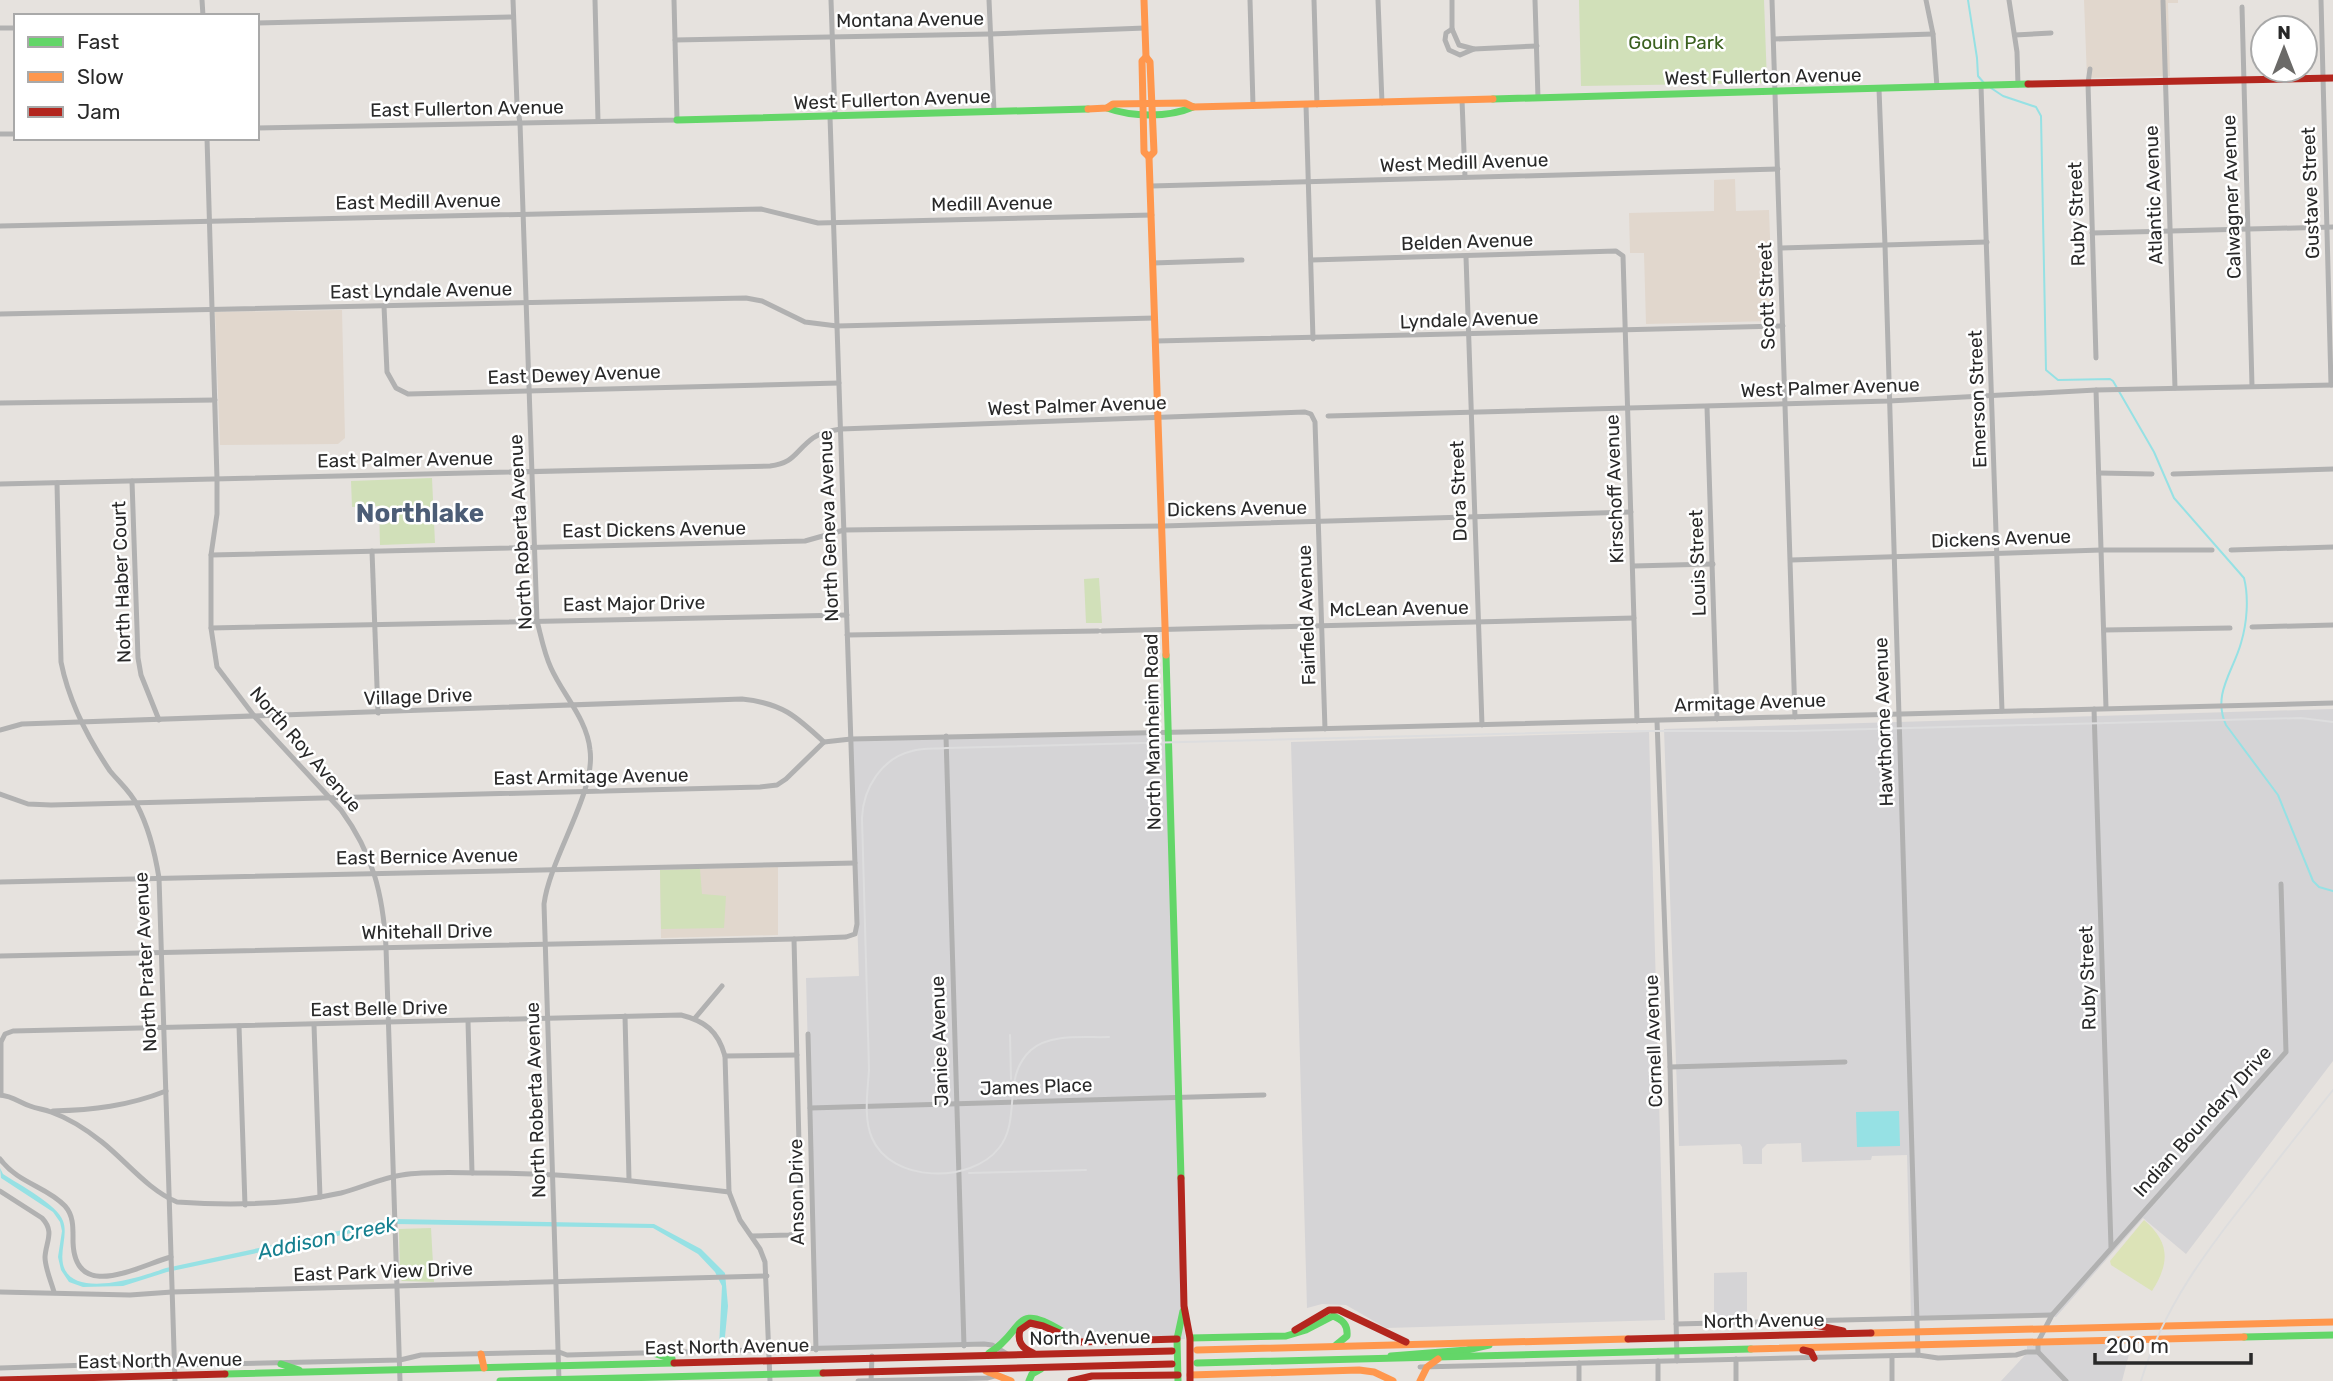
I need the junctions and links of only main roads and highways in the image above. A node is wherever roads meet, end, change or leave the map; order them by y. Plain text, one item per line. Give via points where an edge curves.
1 (1144, 0) edge
2 (1146, 57) junction
3 (2333, 78) edge
4 (1143, 104) junction
5 (1153, 104) junction
6 (1193, 107) junction
7 (1107, 108) junction
8 (1143, 113) junction
9 (1153, 113) junction
10 (677, 120) road end
11 (1150, 157) junction
12 (1184, 1306) junction
13 (1802, 1322) road end
14 (2333, 1322) edge
15 (2305, 1323) junction
16 (1863, 1334) junction
17 (2333, 1335) edge
18 (1286, 1336) junction
19 (2306, 1336) junction
20 (1189, 1338) junction
21 (1177, 1339) junction
22 (1091, 1342) junction
23 (1495, 1342) junction
24 (1416, 1344) junction
25 (1334, 1346) junction
26 (1861, 1347) junction
27 (1800, 1349) junction
28 (1197, 1350) dead end
29 (1172, 1351) dead end
30 (481, 1354) road end
31 (656, 1354) road end
32 (1036, 1354) junction
33 (1009, 1355) joint
34 (982, 1356) junction
35 (1853, 1357) road end
36 (1441, 1358) junction
37 (1403, 1359) junction
38 (1374, 1360) junction
39 (1814, 1360) road end
40 (686, 1362) junction
41 (1197, 1363) dead end
42 (281, 1364) road end
43 (1172, 1364) dead end
44 (1043, 1367) junction
45 (1058, 1367) joint
46 (484, 1368) junction
47 (976, 1369) junction
48 (308, 1372) junction
49 (1422, 1374) edge
50 (643, 1377) junction
51 (770, 1377) edge
52 (1265, 1377) edge
53 (175, 1378) edge
54 (1107, 1378) edge
55 (1178, 1378) edge
56 (1190, 1378) edge
57 (0, 1380) edge
58 (28, 1380) edge
59 (559, 1380) edge
60 (1074, 1380) edge
61 (500, 1381) edge
62 (657, 1381) edge
63 (1012, 1381) edge
64 (1029, 1381) edge
65 (1393, 1381) edge

1 - 2 main road, North Mannheim Road
2 - 4 main road, North Mannheim Road via 1142,61
2 - 5 main road, North Mannheim Road
3 - 6 main road, West Fullerton Avenue
4 - 5 main road, West Fullerton Avenue
4 - 7 main road, West Fullerton Avenue
4 - 8 main road, North Mannheim Road
5 - 6 main road, West Fullerton Avenue
5 - 9 main road, North Mannheim Road
6 - 9 main road, West Fullerton Avenue via 1186,112
7 - 8 main road, West Fullerton Avenue via 1115,113
7 - 10 main road, West Fullerton Avenue
8 - 9 main road, West Fullerton Avenue
8 - 11 main road, North Mannheim Road via 1144,152
9 - 11 main road, North Mannheim Road via 1154,152
11 - 12 main road, North Mannheim Road
12 - 20 main road, North Mannheim Road
12 - 21 main road, North Mannheim Road
13 - 16 main road
14 - 15 main road, North Avenue
15 - 16 main road, North Avenue
15 - 19 main road
16 - 23 main road, North Avenue
17 - 19 main road, North Avenue
18 - 20 main road
18 - 24 main road via 1329,1310 1339,1310
18 - 25 main road via 1333,1316 1348,1328 1348,1336
19 - 26 main road, North Avenue
20 - 56 main road, North Mannheim Road
21 - 22 main road
21 - 55 main road, North Mannheim Road
22 - 32 main road via 1070,1340 1030,1323 1018,1338 1021,1346
22 - 34 main road via 1031,1318 1020,1322 998,1349
23 - 24 main road, North Avenue
23 - 38 main road via 1473,1350 1412,1352
24 - 25 main road, North Avenue
25 - 28 main road, North Avenue
26 - 27 main road, North Avenue
26 - 35 main road
27 - 36 main road, North Avenue
27 - 39 main road via 1811,1352
29 - 32 main road, North Avenue
30 - 46 main road
31 - 40 main road
32 - 33 main road, North Avenue
33 - 34 main road, East North Avenue
34 - 40 main road, East North Avenue
36 - 37 main road, North Avenue
36 - 49 main road
37 - 38 main road, North Avenue
37 - 49 main road via 1416,1364
38 - 41 main road, North Avenue
40 - 46 main road, East North Avenue
42 - 48 main road
43 - 45 main road, North Avenue
44 - 45 main road, East North Avenue
44 - 47 main road, East North Avenue
44 - 64 main road
46 - 48 main road, East North Avenue
47 - 51 main road, East North Avenue
47 - 63 main road
48 - 53 main road, East North Avenue
50 - 51 main road, East North Avenue
50 - 59 main road, East North Avenue
50 - 62 main road
52 - 56 main road
52 - 65 main road via 1344,1370 1374,1372
53 - 58 main road, East North Avenue
54 - 55 main road
54 - 60 main road
57 - 58 main road, East North Avenue
59 - 61 main road, East North Avenue

